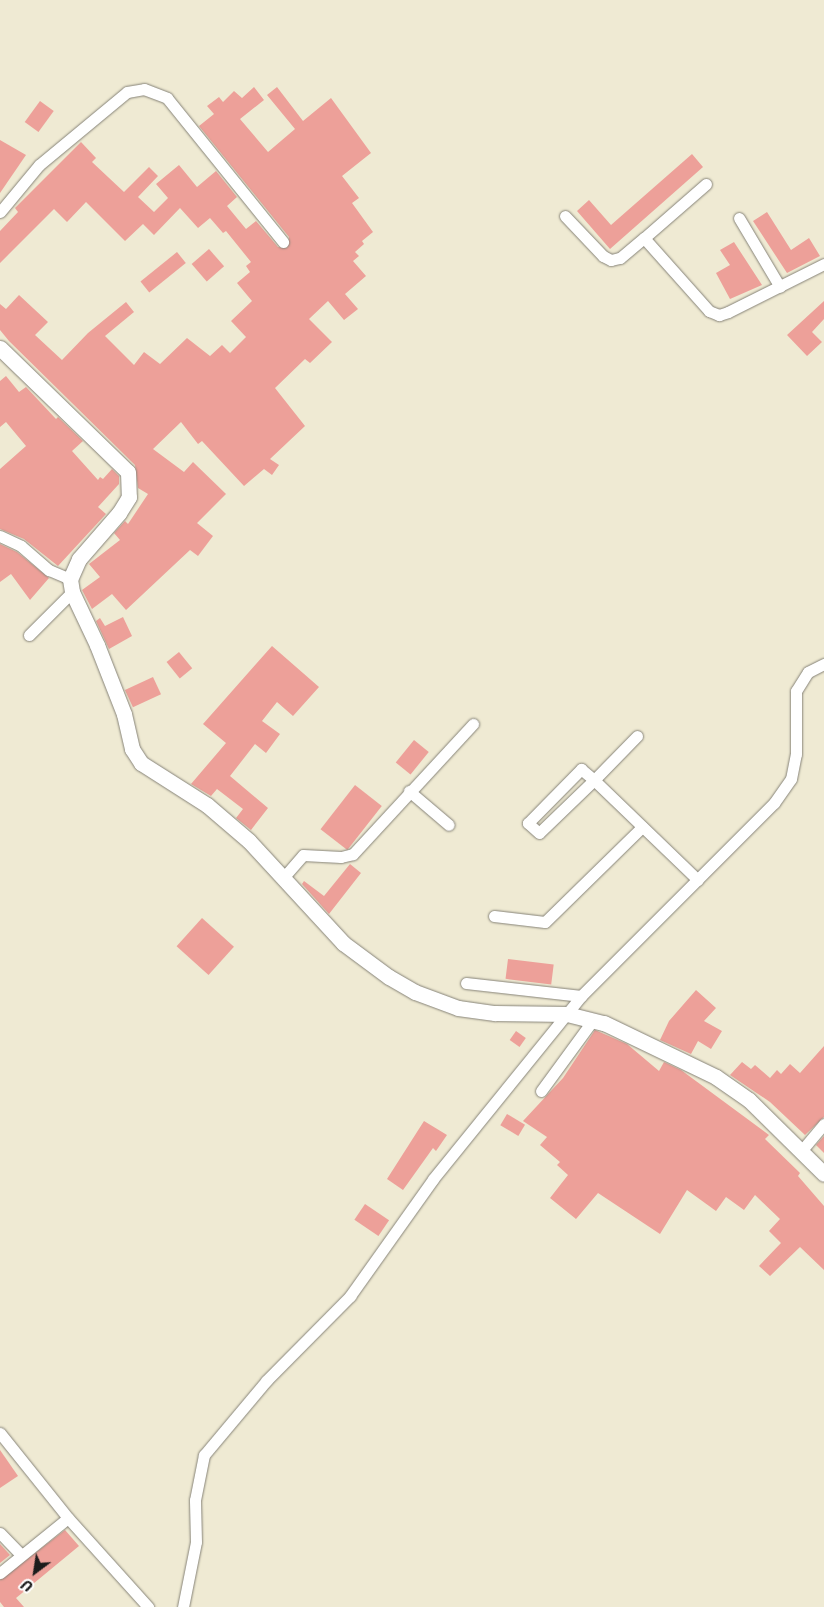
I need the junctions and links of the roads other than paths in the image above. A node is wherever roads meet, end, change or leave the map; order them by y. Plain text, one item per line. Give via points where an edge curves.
1 (706, 184) dead end
2 (0, 212) edge
3 (565, 216) dead end
4 (739, 218) dead end
5 (644, 238) junction
6 (283, 242) dead end
7 (824, 264) edge
8 (780, 287) junction
9 (0, 348) edge
10 (0, 536) edge
11 (71, 586) junction
12 (29, 635) dead end
13 (824, 664) edge
14 (473, 724) dead end
15 (637, 736) dead end
16 (594, 780) junction
17 (409, 791) junction
18 (448, 824) dead end
19 (642, 826) junction
20 (283, 878) junction
21 (698, 880) junction
22 (494, 916) dead end
23 (466, 983) dead end
24 (581, 996) junction
25 (567, 1014) junction
26 (593, 1020) junction
27 (541, 1091) dead end
28 (824, 1124) edge
29 (802, 1150) junction
30 (824, 1174) edge
31 (0, 1433) edge
32 (68, 1518) junction
33 (0, 1533) edge
34 (20, 1554) junction
35 (0, 1573) edge
36 (148, 1607) edge
37 (183, 1607) edge

1 - 5 street
2 - 6 street via 39,165 127,92 144,89 167,98
3 - 5 street via 603,256 611,260 620,258
4 - 8 street
5 - 8 street via 710,310 719,315
7 - 8 street
9 - 11 street via 128,472 129,497 119,514 80,559
10 - 11 street via 21,546
11 - 12 street
11 - 20 street via 111,679 135,757 207,805 249,841
13 - 21 street via 808,672 796,691 796,754 791,779 774,803
14 - 17 street
15 - 16 street
16 - 16 street via 538,833 528,822 581,769
16 - 19 street
17 - 18 street
17 - 20 street via 353,854 341,857 303,855
19 - 21 street
19 - 22 street via 546,922
20 - 25 street via 343,943 415,992 458,1008
21 - 24 street
23 - 24 street
24 - 25 street
25 - 26 street
25 - 37 street via 433,1179 350,1296 266,1381 204,1455 195,1500 196,1542
26 - 27 street
26 - 29 street via 716,1077 749,1100
28 - 29 street
29 - 30 street
31 - 32 street
32 - 34 street
32 - 36 street
33 - 34 street
34 - 35 street

